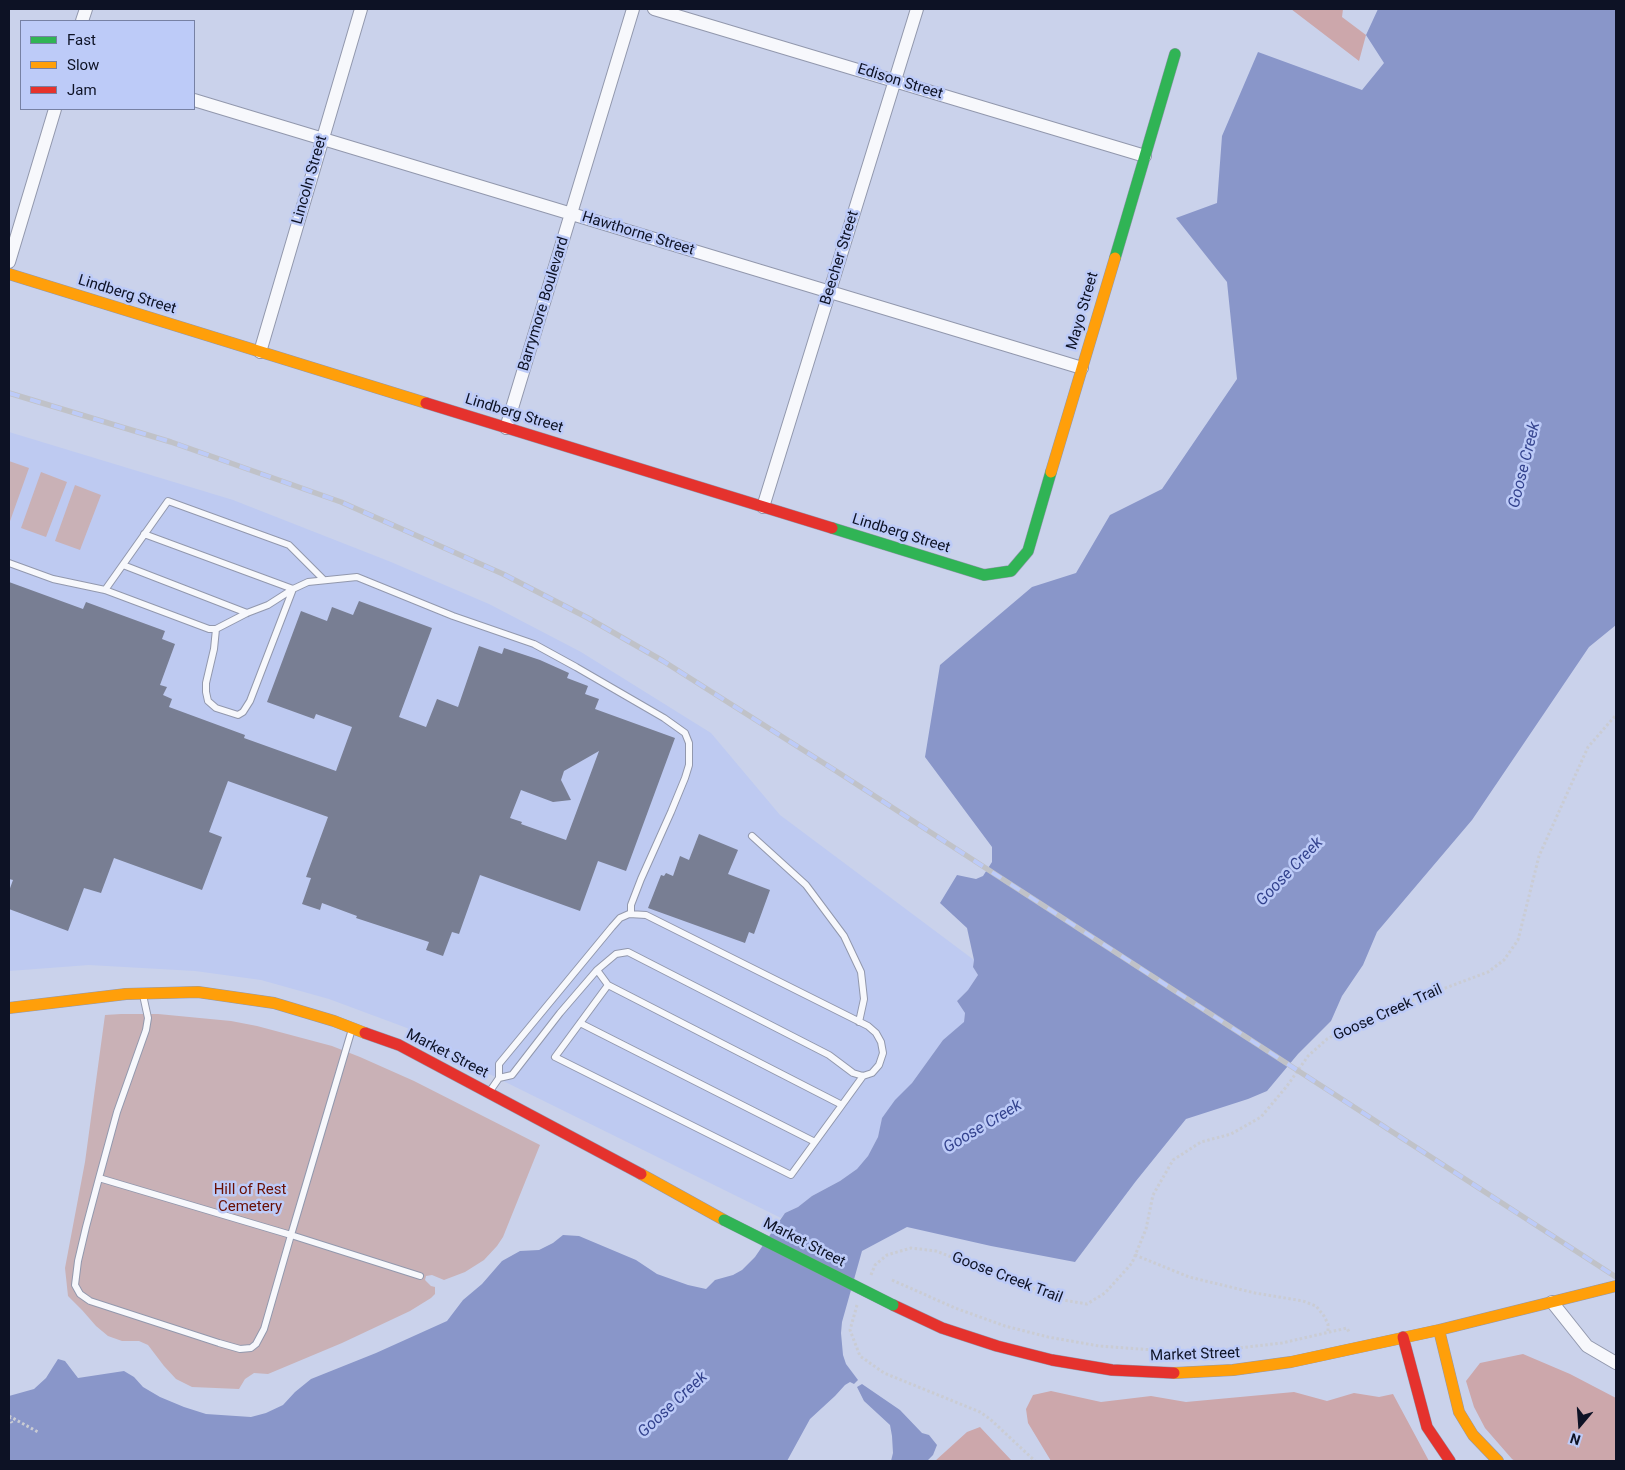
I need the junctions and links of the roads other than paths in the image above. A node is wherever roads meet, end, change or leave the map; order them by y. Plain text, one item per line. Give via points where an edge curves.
1 (361, 9) edge
2 (634, 9) edge
3 (654, 9) edge
4 (917, 9) edge
5 (1175, 54) dead end
6 (894, 81) junction
7 (195, 100) edge
8 (55, 110) edge
9 (322, 139) junction
10 (1145, 156) junction
11 (571, 214) junction
12 (9, 262) edge
13 (9, 274) edge
14 (830, 292) junction
15 (260, 352) junction
16 (1082, 368) junction
17 (506, 428) junction
18 (763, 507) junction
19 (144, 534) junction
20 (9, 564) edge
21 (123, 565) junction
22 (1011, 571) joint
23 (324, 580) junction
24 (293, 589) junction
25 (105, 590) junction
26 (246, 613) junction
27 (216, 629) junction
28 (752, 836) dead end
29 (631, 914) junction
30 (597, 970) junction
31 (608, 985) junction
32 (142, 994) junction
33 (9, 1008) edge
34 (859, 1022) junction
35 (580, 1023) junction
36 (352, 1028) junction
37 (863, 1076) junction
38 (499, 1078) junction
39 (489, 1092) junction
40 (842, 1105) junction
41 (815, 1142) junction
42 (99, 1178) junction
43 (291, 1235) junction
44 (420, 1276) dead end
45 (1616, 1286) edge
46 (1552, 1302) junction
47 (1439, 1330) junction
48 (1403, 1337) junction
49 (1616, 1363) edge
50 (1450, 1461) edge
51 (1498, 1461) edge

1 - 9 street, Lincoln Street
2 - 11 street, Barrymore Boulevard
3 - 6 street, Edison Street
4 - 6 street, Beecher Street
5 - 10 street, Mayo Street
6 - 10 street, Edison Street
6 - 14 street, Beecher Street
7 - 9 street, Hawthorne Street
8 - 12 street
9 - 11 street, Hawthorne Street
9 - 15 street, Lincoln Street
10 - 16 street, Mayo Street
11 - 14 street, Hawthorne Street
11 - 17 street, Barrymore Boulevard
13 - 15 street, Lindberg Street
14 - 16 street, Hawthorne Street
14 - 18 street, Beecher Street
15 - 17 street, Lindberg Street
16 - 22 street, Mayo Street via 1028,551
17 - 18 street, Lindberg Street
18 - 22 street, Lindberg Street via 984,575
19 - 21 lane
19 - 23 lane via 168,501 288,545
19 - 24 lane
20 - 25 lane via 69,583
21 - 25 lane
21 - 26 lane
23 - 24 lane via 308,582
23 - 29 lane via 357,577 452,616 534,644 664,718 685,734 690,754 685,778 641,879
24 - 26 lane via 268,605
24 - 27 lane via 250,701 244,712 238,715 216,708 208,701 206,683
25 - 27 lane
26 - 27 lane
28 - 34 lane via 806,885 844,936 861,972 864,999
29 - 34 lane via 646,915
29 - 38 lane via 620,918 612,927 499,1064
30 - 31 lane
30 - 37 lane via 616,954 628,952 829,1055 844,1068
30 - 38 lane via 512,1075
31 - 35 lane
31 - 40 lane
32 - 33 street, Market Street
32 - 36 street, Market Street via 198,992 274,1003
32 - 42 lane via 148,1018 146,1030 117,1112
34 - 37 lane via 876,1033 882,1042 883,1053 879,1065 872,1073
35 - 41 lane
35 - 41 lane via 555,1057 791,1175
36 - 39 street, Market Street via 399,1045
36 - 43 lane
37 - 40 lane
38 - 39 lane
39 - 48 street, Market Street, bridge via 724,1220 893,1305 942,1328 997,1346 1112,1370 1172,1373 1233,1370 1291,1362
40 - 41 lane
42 - 43 lane
42 - 43 lane via 78,1261 75,1285 80,1294 98,1304 240,1349 251,1348 261,1336
43 - 44 lane
45 - 46 street, Market Street
46 - 47 street, Market Street
46 - 49 street via 1588,1346
47 - 48 street, Market Street
47 - 51 street via 1459,1412 1473,1435
48 - 50 street via 1427,1427

